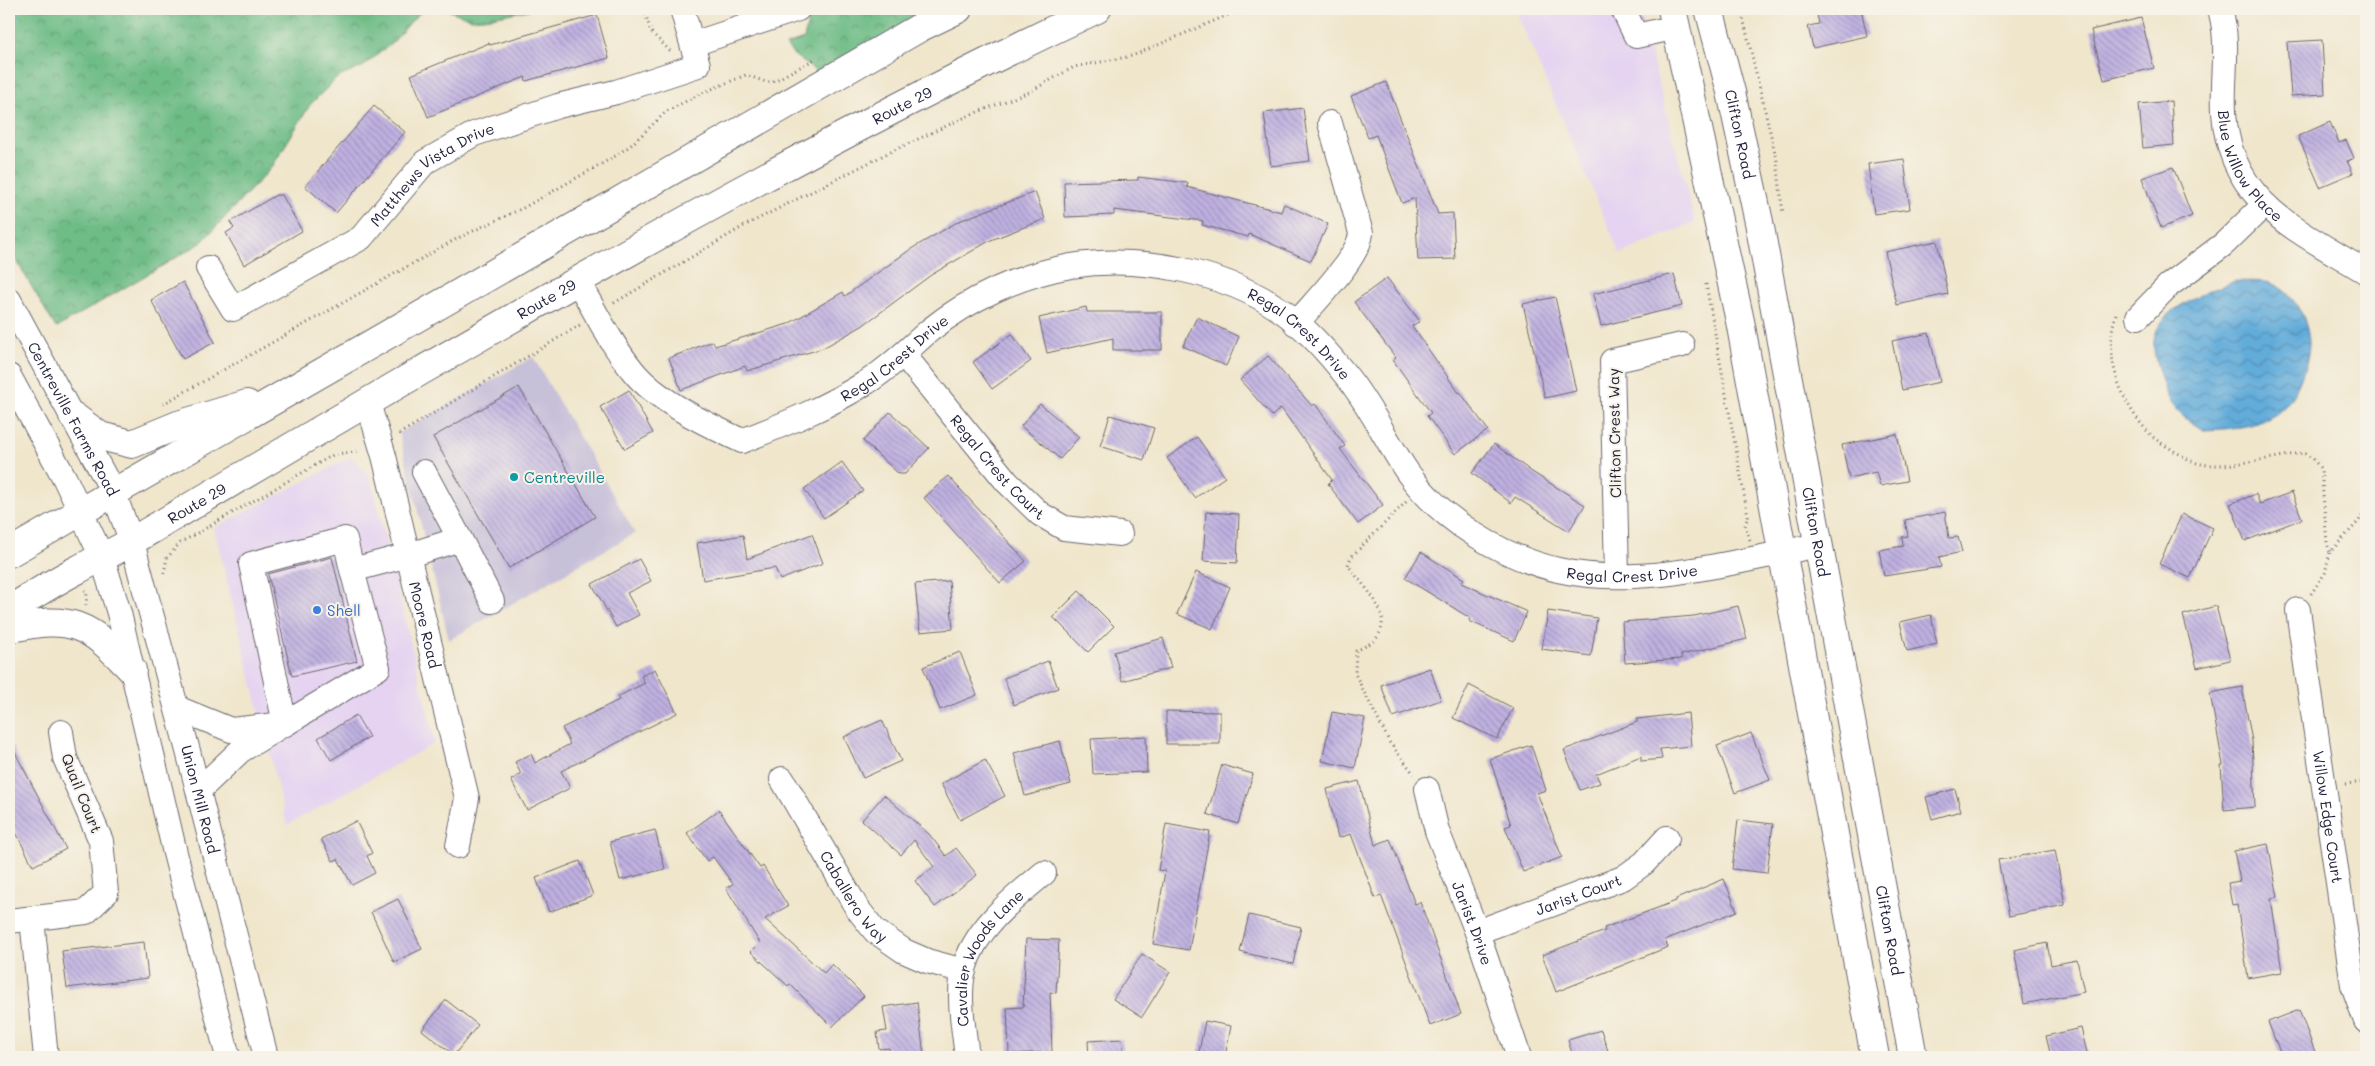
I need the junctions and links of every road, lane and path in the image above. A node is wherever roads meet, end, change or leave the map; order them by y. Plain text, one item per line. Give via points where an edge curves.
1 (682, 9) edge
2 (798, 9) edge
3 (958, 9) edge
4 (1097, 9) edge
5 (1242, 9) edge
6 (1623, 9) edge
7 (1709, 9) edge
8 (2220, 9) edge
9 (1674, 18) edge
10 (696, 54) junction
11 (823, 54) dead end
12 (1330, 123) dead end
13 (2264, 205) junction
14 (208, 268) dead end
15 (2366, 272) edge
16 (578, 282) junction
17 (9, 300) edge
18 (2129, 313) joint
19 (597, 314) junction
20 (1296, 324) junction
21 (1682, 344) dead end
22 (904, 355) junction
23 (9, 376) edge
24 (296, 389) junction
25 (368, 403) junction
26 (156, 408) dead end
27 (73, 416) junction
28 (380, 442) junction
29 (424, 472) dead end
30 (1421, 488) junction
31 (113, 492) junction
32 (2366, 508) edge
33 (81, 511) junction
34 (1120, 534) dead end
35 (460, 539) junction
36 (132, 542) junction
37 (1819, 545) junction
38 (1782, 552) junction
39 (2330, 552) junction
40 (9, 553) edge
41 (409, 556) junction
42 (102, 557) junction
43 (352, 570) junction
44 (1617, 576) junction
45 (164, 579) dead end
46 (492, 601) dead end
47 (9, 610) edge
48 (2298, 610) joint
49 (9, 629) edge
50 (132, 670) junction
51 (177, 708) junction
52 (285, 724) junction
53 (61, 732) dead end
54 (782, 779) dead end
55 (1427, 789) joint
56 (199, 790) junction
57 (1667, 838) dead end
58 (458, 846) dead end
59 (1044, 873) dead end
60 (32, 919) junction
61 (9, 921) edge
62 (1477, 932) junction
63 (964, 971) junction
64 (2366, 1021) edge
65 (46, 1057) edge
66 (228, 1057) edge
67 (266, 1057) edge
68 (967, 1057) edge
69 (1519, 1057) edge
70 (1876, 1057) edge
71 (1913, 1057) edge

1 - 10 street
2 - 10 street
3 - 24 main road via 919,28
4 - 16 main road, Route 29 via 993,57 827,142
5 - 19 path via 1132,56 1074,66 1029,92 888,153 744,226
6 - 9 street via 1636,36
7 - 37 main road, Clifton Road via 1759,222
8 - 13 street, Blue Willow Place via 2226,35 2224,112 2228,140 2244,178
9 - 38 main road via 1740,321
10 - 14 street, Matthews Vista Drive via 616,92 558,106 474,134 425,162 361,238 233,309
11 - 26 path via 772,82 746,75 679,104 658,118 631,145 564,187 458,238
12 - 20 street via 1360,239 1354,254
13 - 15 street, Blue Willow Place via 2278,218
13 - 18 street via 2224,244
16 - 19 street
16 - 25 main road, Route 29
17 - 27 street, Centreville Farms Road
18 - 39 path via 2115,316 2112,344 2117,381 2129,409 2153,438 2187,459 2202,464 2304,453 2314,459 2321,469
19 - 22 street, Regal Crest Drive via 633,371 643,381 692,415 742,441 817,410 868,382
19 - 28 path via 420,424
20 - 22 street, Regal Crest Drive via 1282,311 1253,296 1197,273 1155,264 1113,262 1072,266 1032,275 998,289 962,307 929,331
20 - 30 street, Regal Crest Drive via 1347,376
21 - 44 street, Clifton Crest Way via 1612,361
22 - 34 street, Regal Crest Court via 1006,482 1040,514 1064,528
23 - 33 street
24 - 27 main road via 178,425 132,444 100,436
24 - 31 main road
25 - 28 street, Moore Road
25 - 36 main road, Route 29
27 - 31 street, Centreville Farms Road
28 - 41 street, Moore Road
28 - 45 path via 351,454 333,455 180,543 167,558
29 - 35 street
30 - 44 street, Regal Crest Drive via 1443,511 1507,553 1559,570
30 - 55 path via 1351,557 1348,565 1380,608 1379,636 1356,651 1355,674 1390,743
31 - 33 main road
31 - 36 street, Centreville Farms Road
32 - 39 path
33 - 40 main road
33 - 42 street
35 - 41 street
35 - 46 street
36 - 42 main road, Route 29
36 - 51 street, Union Mill Road
37 - 38 street, Regal Crest Drive
37 - 71 main road, Clifton Road
38 - 44 street, Regal Crest Drive via 1658,576
38 - 70 main road
39 - 48 path via 2326,573
41 - 43 street
41 - 58 street, Moore Road via 467,798
42 - 47 main road, Route 29
42 - 50 street
43 - 52 street via 378,668
43 - 52 street via 345,539 251,564
48 - 64 street, Willow Edge Court via 2353,985
49 - 50 main road via 45,622 65,622 85,628 106,642
50 - 66 street
51 - 52 street via 231,730
51 - 56 street, Union Mill Road
52 - 56 street via 240,751
53 - 60 street, Quail Court via 65,758 101,841 106,893 86,912
54 - 63 street, Caballero Way via 857,908 876,931 904,951
55 - 62 street, Jarist Drive via 1437,831
56 - 67 street, Union Mill Road
57 - 62 street, Jarist Court via 1644,863 1622,878
59 - 63 street, Cavalier Woods Lane via 1000,910 969,954
60 - 61 street, Quail Court
60 - 65 street
62 - 69 street, Jarist Drive
63 - 68 street, Cavalier Woods Lane via 961,993

